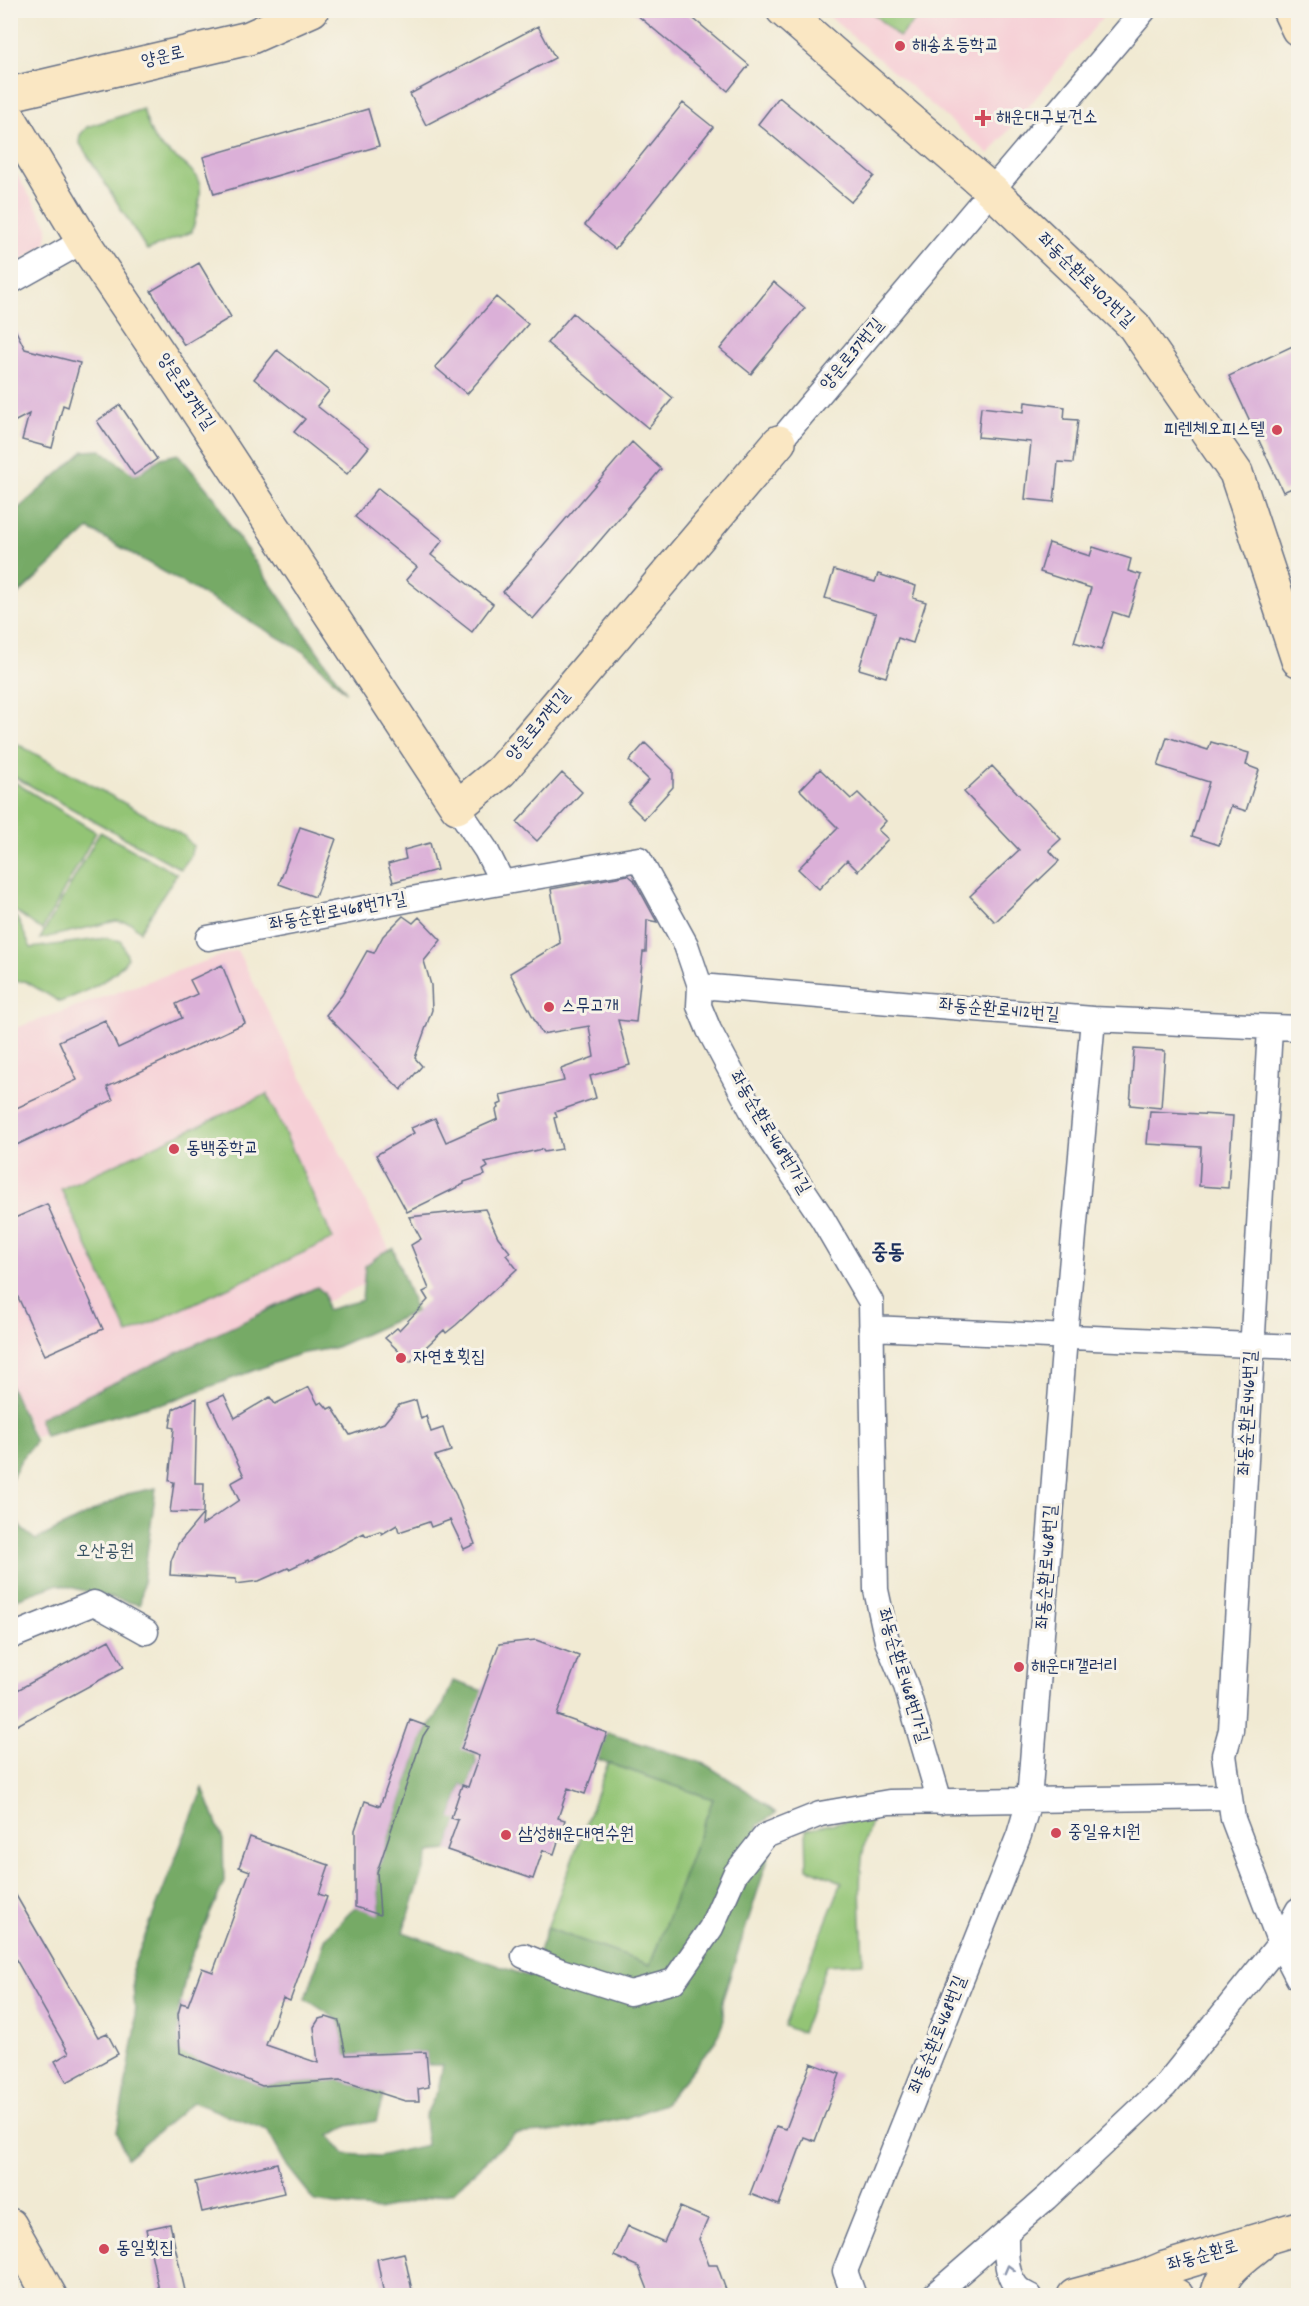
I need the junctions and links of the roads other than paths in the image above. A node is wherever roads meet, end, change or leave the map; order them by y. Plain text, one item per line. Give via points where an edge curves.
1 (312, 10) edge
2 (783, 10) edge
3 (1144, 10) edge
4 (1289, 10) edge
5 (1299, 29) edge
6 (10, 94) edge
7 (10, 118) edge
8 (992, 191) junction
9 (83, 241) junction
10 (10, 282) edge
11 (779, 442) joint
12 (1299, 660) edge
13 (458, 807) junction
14 (502, 882) junction
15 (208, 938) dead end
16 (700, 986) junction
17 (1093, 1019) junction
18 (1270, 1028) junction
19 (1299, 1028) edge
20 (871, 1328) junction
21 (1065, 1337) junction
22 (1252, 1346) junction
23 (1299, 1347) edge
24 (146, 1632) dead end
25 (10, 1637) edge
26 (1229, 1797) junction
27 (1029, 1801) junction
28 (940, 1802) junction
29 (1299, 1910) edge
30 (1280, 1943) junction
31 (524, 1956) dead end
32 (1299, 1978) edge
33 (10, 2225) edge
34 (1299, 2229) edge
35 (1006, 2233) junction
36 (1268, 2238) junction
37 (1142, 2278) junction
38 (50, 2295) edge
39 (854, 2295) edge
40 (933, 2295) edge
41 (1030, 2295) edge
42 (1074, 2295) edge
43 (1177, 2295) edge
44 (1217, 2295) edge

1 - 6 street, 양운로 via 249,38
2 - 8 street, 좌동순환로402번길
3 - 8 street, 양운로37번길
4 - 5 street
7 - 9 street, 양운로37번길
8 - 11 street, 양운로37번길
8 - 12 street, 좌동순환로402번길 via 1134,326 1236,473
9 - 10 street
9 - 13 street, 양운로37번길
11 - 13 street, 양운로37번길 via 501,771
13 - 14 street
14 - 15 street, 좌동순환로468번가길
14 - 16 street, 좌동순환로468번가길 via 639,859 686,945
16 - 17 street, 좌동순환로412번길
16 - 20 street, 좌동순환로468번가길 via 699,1006 759,1124 822,1218 871,1302
17 - 18 street, 좌동순환로412번길
17 - 21 street, 좌동순환로468번길
18 - 19 street, 좌동순환로412번길
18 - 22 street, 좌동순환로446번길
20 - 21 street
20 - 28 street, 좌동순환로468번가길 via 876,1590 887,1641 906,1686
21 - 22 street
21 - 27 street, 좌동순환로468번길
22 - 23 street
22 - 26 street, 좌동순환로446번길 via 1231,1730 1224,1755
24 - 25 street via 94,1603
26 - 27 street
26 - 30 street, 좌동순환로446번길 via 1233,1819
27 - 28 street
27 - 39 street, 좌동순환로468번길 via 1015,1846 845,2271
28 - 31 street via 889,1802 820,1814 765,1836 735,1874 711,1928 674,1982 630,1994
29 - 30 street
30 - 32 street, 좌동순환로446번길
30 - 35 street via 1165,2086
33 - 38 street
34 - 36 street, 좌동순환로
35 - 40 street
41 -> 35 street via 1020,2292 1010,2276
36 - 37 street, 좌동순환로
36 - 44 street via 1236,2263 1219,2284
37 - 42 street, 좌동순환로
37 - 43 street

